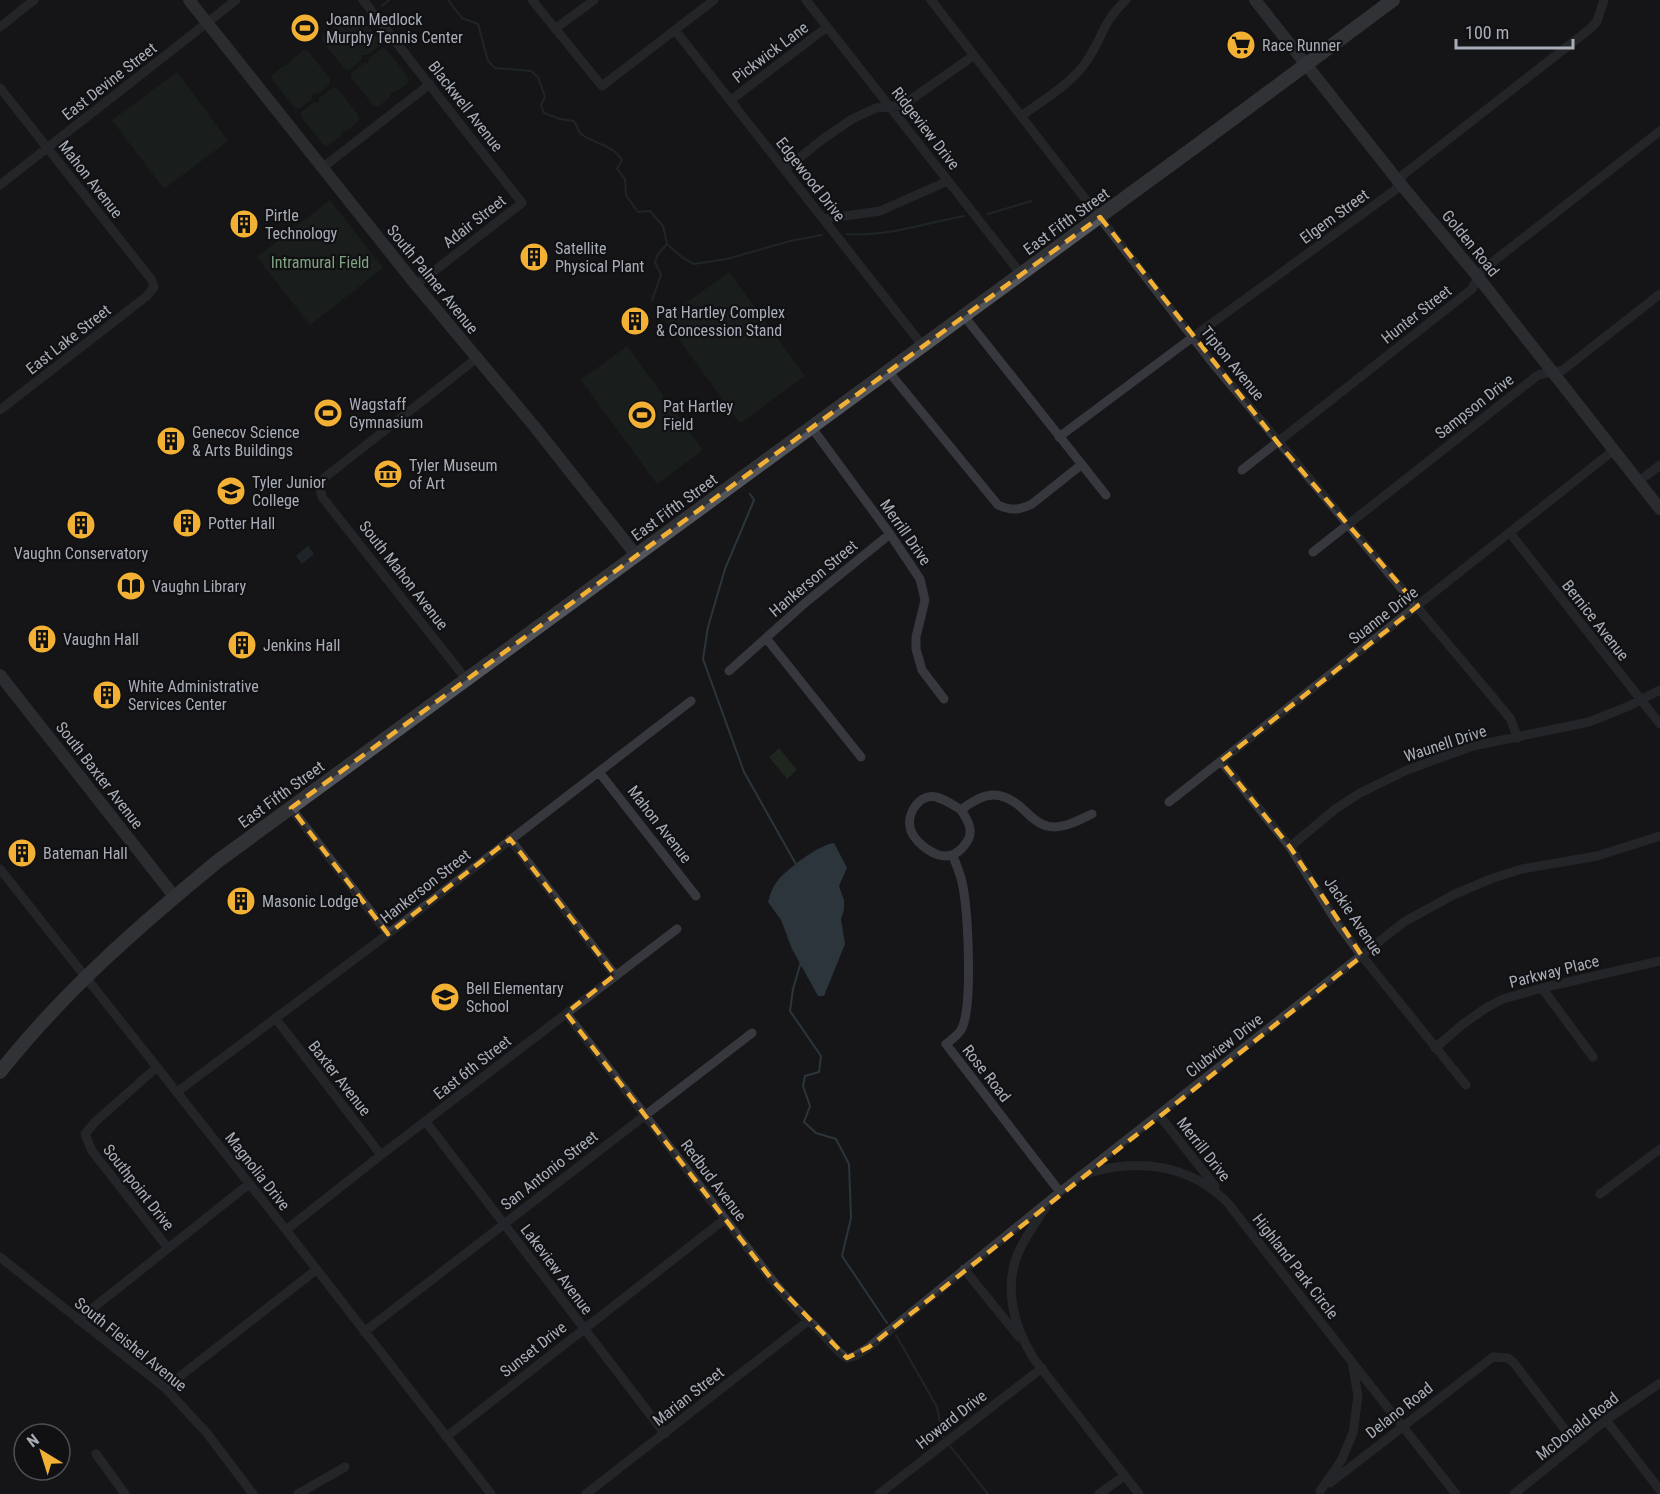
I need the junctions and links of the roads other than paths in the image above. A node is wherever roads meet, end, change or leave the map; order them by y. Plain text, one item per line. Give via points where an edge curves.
1 (34, 0) edge
2 (189, 0) edge
3 (236, 0) edge
4 (363, 0) edge
5 (532, 0) edge
6 (594, 0) edge
7 (714, 0) edge
8 (806, 0) edge
9 (931, 0) edge
10 (1126, 0) edge
11 (1255, 0) edge
12 (1393, 0) edge
13 (1604, 0) edge
14 (207, 23) junction
15 (0, 27) edge
16 (827, 27) junction
17 (555, 29) junction
18 (675, 30) junction
19 (973, 56) junction
20 (1306, 66) junction
21 (430, 84) junction
22 (0, 88) edge
23 (731, 100) junction
24 (890, 106) junction
25 (1021, 116) junction
26 (1660, 131) edge
27 (48, 148) junction
28 (322, 168) junction
29 (785, 170) junction
30 (948, 181) junction
31 (1399, 182) junction
32 (0, 185) edge
33 (522, 202) joint
34 (1100, 217) junction
35 (824, 219) junction
36 (1021, 274) junction
37 (1478, 277) junction
38 (416, 285) junction
39 (153, 290) joint
40 (1660, 294) edge
41 (964, 316) junction
42 (1193, 337) junction
43 (923, 346) junction
44 (477, 358) junction
45 (888, 371) junction
46 (1552, 372) junction
47 (0, 410) edge
48 (812, 428) junction
49 (1059, 437) junction
50 (1278, 442) junction
51 (1614, 450) junction
52 (1082, 465) junction
53 (1660, 465) edge
54 (1242, 470) dead end
55 (1638, 482) junction
56 (1106, 495) dead end
57 (1660, 509) edge
58 (1348, 524) junction
59 (1510, 533) junction
60 (890, 534) junction
61 (1312, 552) dead end
62 (636, 555) junction
63 (1418, 606) junction
64 (766, 638) junction
65 (729, 671) dead end
66 (0, 675) edge
67 (466, 679) junction
68 (1660, 690) edge
69 (944, 699) dead end
70 (691, 701) dead end
71 (1640, 701) junction
72 (1660, 724) edge
73 (1518, 738) junction
74 (861, 757) dead end
75 (1221, 761) junction
76 (599, 772) junction
77 (1169, 802) dead end
78 (291, 808) junction
79 (961, 810) junction
80 (1092, 814) dead end
81 (1660, 836) edge
82 (510, 839) junction
83 (1290, 847) junction
84 (952, 856) junction
85 (0, 869) edge
86 (174, 896) junction
87 (696, 896) dead end
88 (677, 929) dead end
89 (388, 933) junction
90 (1362, 957) junction
91 (1660, 961) edge
92 (615, 975) junction
93 (86, 977) junction
94 (1542, 988) junction
95 (566, 1013) junction
96 (276, 1019) junction
97 (752, 1033) dead end
98 (1435, 1048) junction
99 (1593, 1057) dead end
100 (157, 1067) junction
101 (0, 1072) edge
102 (1466, 1085) dead end
103 (177, 1092) junction
104 (645, 1114) junction
105 (1159, 1115) junction
106 (426, 1122) junction
107 (1660, 1149) edge
108 (381, 1155) junction
109 (1082, 1175) junction
110 (249, 1184) junction
111 (1060, 1192) junction
112 (1600, 1194) dead end
113 (1050, 1200) junction
114 (1227, 1202) junction
115 (725, 1219) junction
116 (505, 1224) junction
117 (286, 1230) junction
118 (168, 1248) junction
119 (0, 1257) edge
120 (964, 1269) junction
121 (316, 1270) junction
122 (78, 1320) junction
123 (808, 1322) junction
124 (584, 1329) junction
125 (364, 1332) junction
126 (1026, 1346) junction
127 (847, 1358) joint
128 (1352, 1362) junction
129 (1042, 1368) junction
130 (1660, 1383) edge
131 (165, 1388) junction
132 (1606, 1420) junction
133 (1402, 1426) junction
134 (665, 1434) junction
135 (446, 1437) junction
136 (1576, 1444) junction
137 (96, 1454) dead end
138 (345, 1467) dead end
139 (1124, 1476) junction
140 (1660, 1490) edge
141 (1318, 1492) edge
142 (125, 1494) edge
143 (253, 1494) edge
144 (298, 1494) edge
145 (490, 1494) edge
146 (586, 1494) edge
147 (879, 1494) edge
148 (1099, 1494) edge
149 (1139, 1494) edge
150 (1456, 1494) edge
151 (1514, 1494) edge

1 - 15 street
2 - 14 street, South Palmer Avenue
3 - 14 street, East Devine Street
4 - 21 street, Blackwell Avenue
5 - 17 street
6 - 17 street
7 - 18 street
8 - 16 street, Ridgeview Drive
9 - 19 street, Tipton Avenue
10 - 25 street via 1109,17 1085,63 1072,78
11 - 20 street, Golden Road
12 - 20 main road, East Fifth Street
13 - 31 street, Elgem Street via 1591,28 1404,174
14 - 27 street, East Devine Street
14 - 28 street, South Palmer Avenue
16 - 23 street, Pickwick Lane
16 - 24 street, Ridgeview Drive
17 - 18 street via 602,86
18 - 23 street, Edgewood Drive
19 - 24 street via 903,105
19 - 25 street, Tipton Avenue
20 - 31 street, Golden Road
20 - 34 main road, East Fifth Street
21 - 28 street
21 - 33 street, Blackwell Avenue
22 - 27 street, Mahon Avenue
23 - 29 street, Edgewood Drive
24 - 29 street via 852,119
24 - 30 street, Ridgeview Drive
25 - 34 street, Tipton Avenue
26 - 37 street, Hunter Street
27 - 32 street, East Devine Street
27 - 39 street, Mahon Avenue via 151,279
28 - 38 street, South Palmer Avenue
29 - 35 street, Edgewood Drive
30 - 35 street via 880,211
30 - 36 street, Ridgeview Drive
31 - 37 street, Golden Road
31 - 42 street, Elgem Street via 1395,190
33 - 38 street, Adair Street
34 - 36 main road, East Fifth Street
34 - 42 street, Tipton Avenue
35 - 43 street, Edgewood Drive
36 - 41 main road, East Fifth Street
37 - 46 street, Golden Road
37 - 50 street, Hunter Street via 1472,289
38 - 44 street, South Palmer Avenue
39 - 47 street, East Lake Street
40 - 46 street, Sampson Drive via 1563,370
41 - 43 main road, East Fifth Street
41 - 49 street
42 - 49 street, Elgem Street
42 - 50 street, Tipton Avenue
43 - 45 main road, East Fifth Street
44 - 62 street, South Palmer Avenue
44 - 67 street, South Mahon Avenue via 324,478 320,489 322,497
45 - 48 main road, East Fifth Street
45 - 52 street via 998,505 1024,508
46 - 51 street, Golden Road
46 - 58 street, Sampson Drive via 1538,375
48 - 60 street, Merrill Drive
48 - 62 main road, East Fifth Street
49 - 52 street
50 - 54 street, Hunter Street
50 - 58 street, Tipton Avenue
51 - 55 street, Golden Road
51 - 59 street, Suanne Drive
52 - 56 street
53 - 55 street
55 - 57 street, Golden Road
58 - 61 street, Sampson Drive
58 - 63 street, Tipton Avenue
59 - 63 street, Suanne Drive
59 - 71 street, Bernice Avenue
60 - 64 street, Hankerson Street
60 - 69 street, Merrill Drive via 924,588 916,649 922,670
62 - 67 main road, East Fifth Street
63 - 73 street, Tipton Avenue via 1510,718
63 - 75 street, Suanne Drive
64 - 65 street, Hankerson Street
64 - 74 street
66 - 86 street, South Baxter Avenue
67 - 78 main road, East Fifth Street
68 - 71 street, Waunell Drive
70 - 76 street, Hankerson Street
71 - 72 street, Bernice Avenue
71 - 73 street, Waunell Drive via 1589,722
73 - 83 street, Waunell Drive via 1473,746 1384,780 1334,810
75 - 77 street, Suanne Drive
75 - 83 street, Jackie Avenue
76 - 82 street, Hankerson Street
76 - 87 street, Mahon Avenue
78 - 86 main road, East Fifth Street
78 - 89 street
79 - 80 street via 978,798 995,795 1013,800 1036,821 1050,827
79 - 84 street via 970,834
79 - 84 street via 930,796 915,806 909,821 911,832 925,848 939,856
81 - 90 street, Clubview Drive via 1597,856 1522,870 1476,884 1404,922
82 - 89 street, Hankerson Street
82 - 92 street
83 - 90 street, Jackie Avenue
84 - 111 street, Rose Road via 964,896 969,985 963,1026 946,1044
85 - 93 street, Magnolia Drive
86 - 93 main road, East Fifth Street
88 - 92 street, East 6th Street
89 - 96 street, Hankerson Street
90 - 98 street, Jackie Avenue
90 - 105 street, Clubview Drive
91 - 94 street, Parkway Place
92 - 95 street, East 6th Street
93 - 100 street, Magnolia Drive
93 - 101 main road, East Fifth Street
94 - 98 street, Parkway Place via 1486,1008
94 - 99 street
95 - 104 street, Redbud Avenue
95 - 106 street, East 6th Street
96 - 103 street, Hankerson Street
96 - 108 street, Baxter Avenue
97 - 104 street, San Antonio Street
98 - 102 street, Jackie Avenue
100 - 103 street, Magnolia Drive
100 - 118 street, Southpoint Drive via 85,1134 92,1152
103 - 110 street, Magnolia Drive
104 - 115 street, Redbud Avenue
104 - 116 street, San Antonio Street
105 - 109 street, Clubview Drive
105 - 114 street, Merrill Drive
106 - 108 street, East 6th Street
106 - 116 street, Lakeview Avenue
107 - 112 street
108 - 117 street, East 6th Street
109 - 111 street, Clubview Drive
109 - 114 street, Highland Park Circle via 1116,1166 1161,1166 1202,1182
110 - 117 street, Magnolia Drive
110 - 118 street
111 - 113 street, Clubview Drive
113 - 120 street, Clubview Drive
113 - 126 street via 1021,1247 1011,1277 1015,1317
114 - 128 street, Highland Park Circle
115 - 123 street, Redbud Avenue
115 - 124 street, Sunset Drive
116 - 124 street, Lakeview Avenue
116 - 125 street, San Antonio Street
117 - 121 street, Magnolia Drive
118 - 122 street
119 - 122 street, South Fleishel Avenue
120 - 126 street
120 - 127 street, Clubview Drive via 869,1347
121 - 125 street, Magnolia Drive
121 - 131 street
122 - 131 street, South Fleishel Avenue
123 - 127 street, Redbud Avenue
123 - 134 street, Marian Street
124 - 134 street, Lakeview Avenue
124 - 135 street, Sunset Drive
125 - 135 street, Magnolia Drive
126 - 129 street
128 - 133 street
128 - 141 street, Highland Park Circle via 1358,1396 1356,1423 1341,1461
129 - 139 street
129 - 147 street, Howard Drive
130 - 132 street, McDonald Road
131 - 143 street, South Fleishel Avenue via 206,1432
132 - 136 street, McDonald Road
132 - 140 street
133 - 136 street, Delano Road via 1486,1360 1503,1357 1514,1363
133 - 141 street, Delano Road
133 - 150 street
134 - 146 street, Marian Street
135 - 145 street, Magnolia Drive
136 - 151 street, McDonald Road
137 - 142 street
138 - 144 street
139 - 148 street
139 - 149 street

